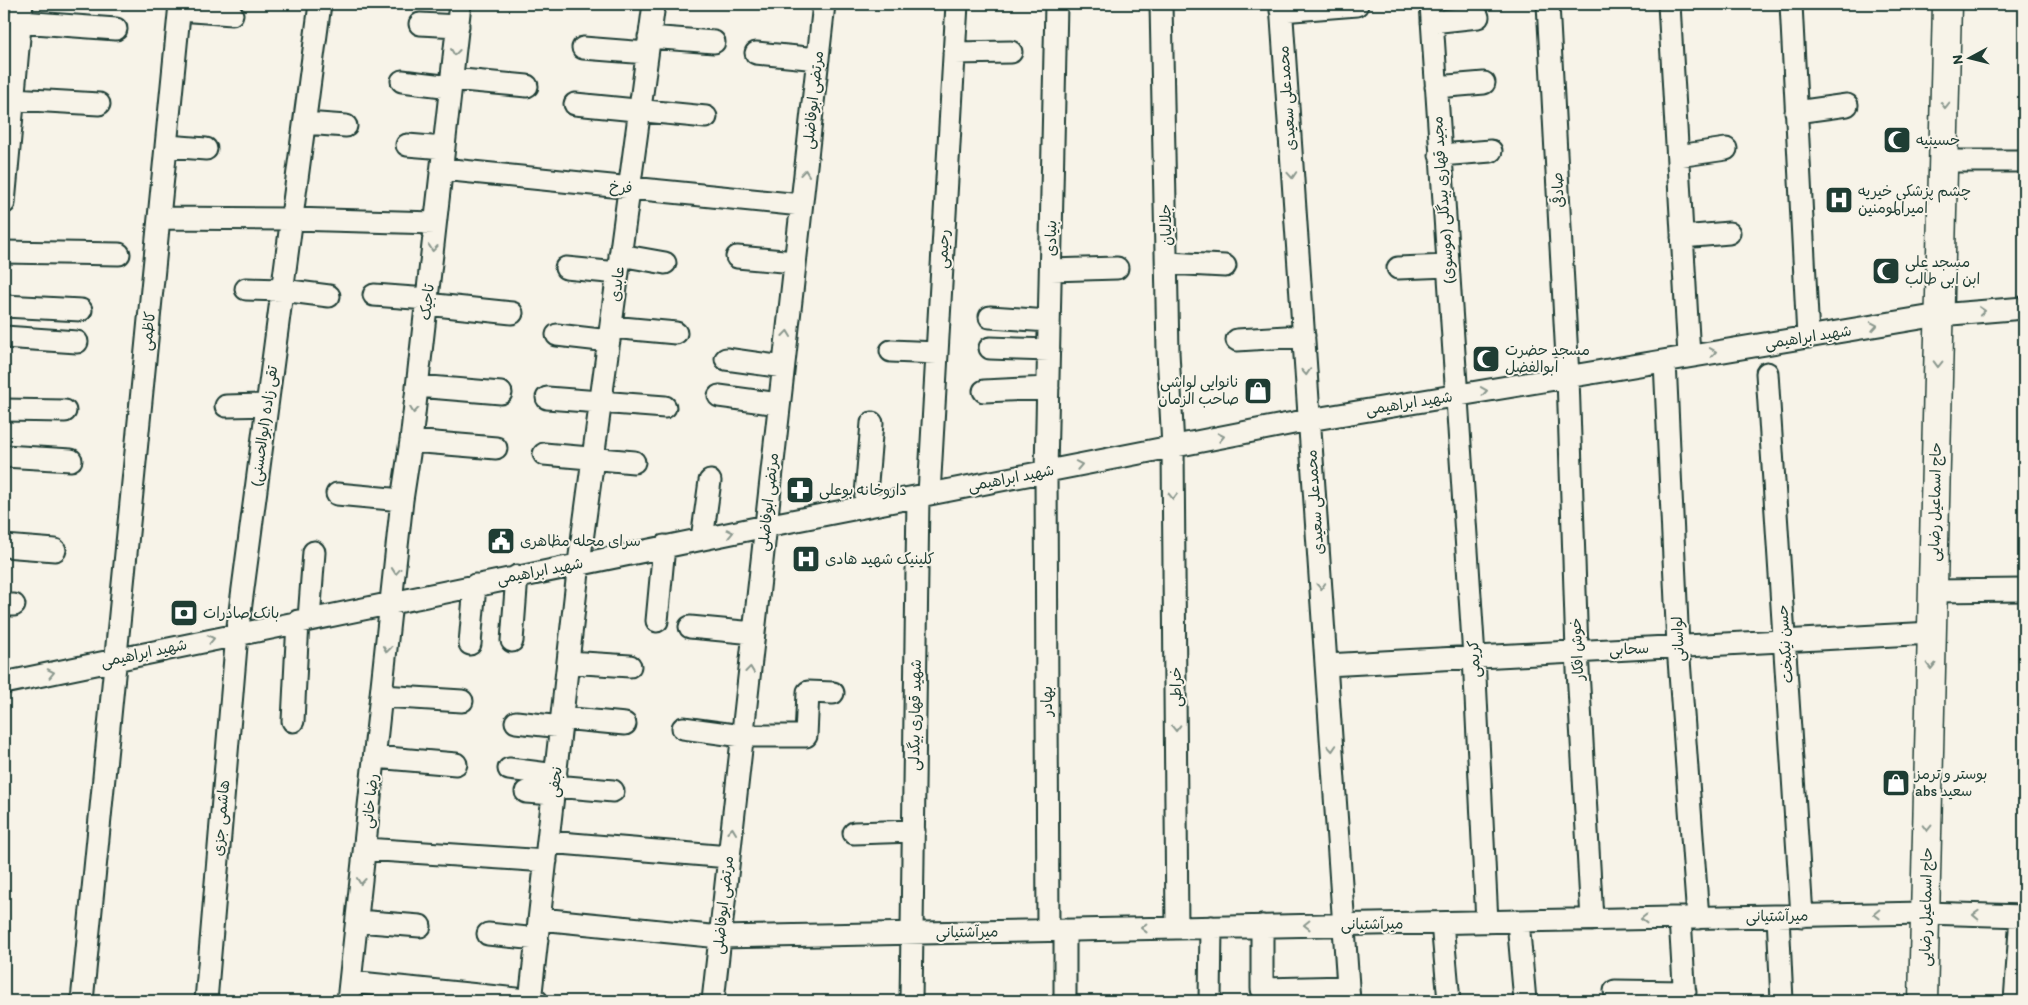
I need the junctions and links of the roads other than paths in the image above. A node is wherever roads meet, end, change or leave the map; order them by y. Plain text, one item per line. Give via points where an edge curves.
1 (320, 4) edge
2 (460, 4) edge
3 (654, 4) edge
4 (824, 4) edge
5 (957, 4) edge
6 (1056, 4) edge
7 (1161, 4) edge
8 (1548, 4) edge
9 (1669, 4) edge
10 (1791, 4) edge
11 (1947, 4) edge
12 (1357, 5) dead end
13 (180, 7) edge
14 (1281, 7) edge
15 (21, 13) edge
16 (1432, 13) edge
17 (232, 14) dead end
18 (1478, 18) dead end
19 (420, 24) dead end
20 (458, 26) junction
21 (116, 29) dead end
22 (714, 42) dead end
23 (648, 45) junction
24 (583, 48) dead end
25 (1011, 52) dead end
26 (756, 53) dead end
27 (954, 53) junction
28 (818, 59) junction
29 (402, 81) dead end
30 (451, 83) junction
31 (1484, 83) dead end
32 (527, 86) dead end
33 (1436, 87) junction
34 (13, 99) junction
35 (99, 104) dead end
36 (575, 104) dead end
37 (1848, 105) dead end
38 (639, 110) junction
39 (1796, 112) junction
40 (706, 117) dead end
41 (305, 123) junction
42 (346, 126) dead end
43 (407, 145) dead end
44 (167, 146) junction
45 (444, 148) junction
46 (206, 149) dead end
47 (1726, 149) dead end
48 (1491, 151) dead end
49 (1440, 155) junction
50 (1678, 156) junction
51 (1943, 161) junction
52 (2024, 161) edge
53 (442, 169) junction
54 (629, 188) junction
55 (4, 203) edge
56 (801, 205) junction
57 (160, 218) junction
58 (292, 219) junction
59 (436, 223) junction
60 (1729, 233) dead end
61 (1682, 237) junction
62 (4, 252) edge
63 (119, 254) dead end
64 (737, 257) dead end
65 (795, 262) junction
66 (665, 263) dead end
67 (1167, 263) junction
68 (619, 264) junction
69 (1225, 266) dead end
70 (1448, 266) junction
71 (566, 268) dead end
72 (1117, 268) dead end
73 (1398, 268) dead end
74 (1051, 270) junction
75 (246, 289) dead end
76 (282, 290) junction
77 (374, 295) dead end
78 (329, 296) dead end
79 (427, 301) junction
80 (4, 306) edge
81 (2024, 308) edge
82 (81, 310) dead end
83 (512, 313) dead end
84 (1939, 315) junction
85 (990, 317) dead end
86 (1050, 320) junction
87 (676, 333) dead end
88 (610, 334) junction
89 (558, 335) dead end
90 (1304, 336) junction
91 (4, 337) edge
92 (1808, 337) junction
93 (1237, 340) dead end
94 (77, 342) dead end
95 (990, 348) dead end
96 (1049, 350) junction
97 (890, 351) dead end
98 (937, 353) junction
99 (1690, 356) junction
100 (726, 359) dead end
101 (1665, 361) junction
102 (783, 367) junction
103 (1767, 373) dead end
104 (1568, 377) junction
105 (417, 386) junction
106 (1048, 388) junction
107 (984, 391) dead end
108 (501, 393) dead end
109 (719, 396) dead end
110 (1456, 396) junction
111 (547, 398) dead end
112 (601, 403) junction
113 (779, 404) junction
114 (267, 405) junction
115 (226, 406) dead end
116 (665, 407) dead end
117 (4, 410) edge
118 (65, 411) dead end
119 (1309, 420) junction
120 (872, 422) dead end
121 (411, 441) junction
122 (1173, 447) junction
123 (496, 448) dead end
124 (544, 454) dead end
125 (4, 456) edge
126 (593, 458) junction
127 (71, 460) dead end
128 (634, 462) dead end
129 (1046, 472) junction
130 (710, 481) dead end
131 (336, 494) dead end
132 (924, 496) junction
133 (402, 500) junction
134 (865, 506) junction
135 (766, 526) junction
136 (702, 539) junction
137 (4, 546) edge
138 (664, 546) junction
139 (56, 550) dead end
140 (314, 552) dead end
141 (580, 563) junction
142 (517, 576) junction
143 (475, 585) junction
144 (2024, 590) edge
145 (1933, 591) junction
146 (393, 601) junction
147 (303, 620) junction
148 (657, 621) dead end
149 (690, 627) dead end
150 (754, 633) junction
151 (1932, 633) junction
152 (236, 634) junction
153 (1784, 640) junction
154 (512, 641) dead end
155 (470, 644) dead end
156 (1678, 646) junction
157 (1577, 652) junction
158 (1474, 657) junction
159 (115, 659) junction
160 (568, 662) junction
161 (1326, 665) junction
162 (630, 666) dead end
163 (4, 683) edge
164 (833, 693) dead end
165 (382, 696) junction
166 (462, 701) dead end
167 (293, 721) dead end
168 (516, 722) dead end
169 (562, 723) junction
170 (625, 724) dead end
171 (683, 728) dead end
172 (742, 736) junction
173 (375, 757) junction
174 (456, 764) dead end
175 (509, 769) dead end
176 (555, 785) junction
177 (613, 790) dead end
178 (526, 792) dead end
179 (914, 831) junction
180 (854, 833) dead end
181 (365, 849) junction
182 (547, 851) junction
183 (729, 857) junction
184 (1925, 914) junction
185 (1778, 916) junction
186 (1802, 916) junction
187 (2022, 916) edge
188 (1689, 918) junction
189 (1592, 920) junction
190 (357, 921) junction
191 (1518, 921) junction
192 (1487, 922) junction
193 (1442, 923) junction
194 (1344, 925) junction
195 (420, 926) dead end
196 (1262, 926) junction
197 (1211, 927) junction
198 (1177, 928) junction
199 (539, 929) junction
200 (1056, 930) junction
201 (912, 933) junction
202 (488, 934) dead end
203 (720, 937) junction
204 (1615, 991) dead end
205 (349, 992) edge
206 (1349, 994) edge
207 (1685, 996) edge
208 (82, 1001) edge
209 (206, 1001) edge
210 (530, 1001) edge
211 (537, 1001) edge
212 (713, 1001) edge
213 (912, 1001) edge
214 (1065, 1001) edge
215 (1210, 1001) edge
216 (1449, 1001) edge
217 (1525, 1001) edge
218 (1782, 1001) edge
219 (1924, 1001) edge
220 (2015, 1001) edge

1 - 41 street, تقی زاده (ابوالحسنی)
2 - 20 street, تاجیک
3 - 23 street, عابدی
4 - 28 street, مرتضی ابوفاضلی
5 - 27 street, رحیمی
6 - 74 street, بنیادی
7 - 67 street, جلالیان
8 - 104 street, صادقی
9 - 50 street
10 - 39 street
11 -> 51 main road, حاج اسماعیل رضایی
12 - 14 street
13 - 17 street
13 - 44 street, کاظمی
14 -> 90 street, محمدعلی سعیدی
15 - 21 street
15 - 34 street
16 - 18 street
16 - 33 street, مجید قهاری بیدگلی (موسوی)
19 - 20 street
20 -> 30 street, تاجیک
22 - 23 street
23 - 24 street
23 - 38 street, عابدی
25 - 27 street
26 - 28 street
27 - 98 street, رحیمی
56 -> 28 street, مرتضی ابوفاضلی
29 - 30 street
30 - 32 street
30 - 45 street, تاجیک
31 - 33 street
33 - 49 street, مجید قهاری بیدگلی (موسوی)
34 - 35 street
34 - 55 street
36 - 38 street
37 - 39 street
38 - 40 street
38 - 54 street, عابدی
39 - 92 street
41 - 42 street
41 - 58 street, تقی زاده (ابوالحسنی)
43 - 45 street
44 - 46 street
44 - 57 street, کاظمی
45 - 53 street, تاجیک
47 - 50 street
48 - 49 street
49 - 70 street, مجید قهاری بیدگلی (موسوی)
50 - 61 street
51 - 52 street
51 - 84 main road, حاج اسماعیل رضایی
53 - 54 street, فرخ
53 - 59 street, تاجیک
54 - 56 street, فرخ
54 - 68 street, عابدی
56 - 65 street, مرتضی ابوفاضلی
57 - 58 street
57 - 159 street, کاظمی
58 - 59 street
58 - 76 street, تقی زاده (ابوالحسنی)
59 -> 79 street, تاجیک
60 - 61 street
61 - 99 street
62 - 63 street
64 - 65 street
102 -> 65 street, مرتضی ابوفاضلی
66 - 68 street
67 - 69 street
67 - 122 street, جلالیان
68 - 71 street
68 - 88 street, عابدی
70 - 73 street
70 - 110 street, مجید قهاری بیدگلی (موسوی)
72 - 74 street
74 - 86 street, بنیادی
75 - 76 street
76 - 78 street
76 - 114 street, تقی زاده (ابوالحسنی)
77 - 79 street
79 - 83 street
79 - 105 street, تاجیک
80 - 82 street
84 -> 81 street, شهید ابراهیمی
92 -> 84 street, شهید ابراهیمی
84 -> 145 main road, حاج اسماعیل رضایی
85 - 86 street
86 - 96 street, بنیادی
87 - 88 street
88 - 89 street
88 - 112 street, عابدی
90 - 93 street
90 -> 119 street, محمدعلی سعیدی
91 - 94 street
99 -> 92 street, شهید ابراهیمی
95 - 96 street
96 - 106 street, بنیادی
97 - 98 street
98 - 132 street, رحیمی
99 - 101 street, شهید ابراهیمی
100 - 102 street
101 - 104 street, شهید ابراهیمی
101 - 156 street, لواسانی
102 - 113 street, مرتضی ابوفاضلی
103 - 153 street, حسن نیکبخت
110 -> 104 street, شهید ابراهیمی
104 - 157 street, خوش افکار
105 - 108 street
105 -> 121 street, تاجیک
106 - 107 street
106 - 129 street, بنیادی
109 - 113 street
110 - 119 street, شهید ابراهیمی
110 - 158 street, کریمی
111 - 112 street
112 - 116 street
112 - 126 street, عابدی
113 - 135 street, مرتضی ابوفاضلی
114 - 115 street
114 - 152 street, تقی زاده (ابوالحسنی)
117 - 118 street
122 -> 119 street, شهید ابراهیمی
119 -> 161 street, محمدعلی سعیدی
120 - 134 street
121 - 123 street
121 - 133 street, تاجیک
129 -> 122 street, شهید ابراهیمی
122 -> 198 street, خراطی
124 - 126 street
125 - 127 street
126 - 128 street
126 - 141 street, عابدی
129 - 132 street, شهید ابراهیمی
129 - 200 street, بهادر
130 - 136 street
131 - 133 street
132 - 134 street, شهید ابراهیمی
132 - 179 street, شهید قهاری بیگدلی
133 -> 146 street, تاجیک
134 - 135 street, شهید ابراهیمی
136 -> 135 street, شهید ابراهیمی
135 - 150 street, مرتضی ابوفاضلی
136 - 138 street, شهید ابراهیمی
137 - 139 street
138 - 141 street, شهید ابراهیمی
138 - 148 street
140 - 147 street
141 - 142 street, شهید ابراهیمی
141 - 160 street, نجفی
142 - 143 street, شهید ابراهیمی
142 - 154 street
143 - 146 street, شهید ابراهیمی
143 - 155 street
144 - 145 street
145 - 151 main road, حاج اسماعیل رضایی
146 - 147 street, شهید ابراهیمی
146 -> 165 street, رضا خانی
147 - 152 street, شهید ابراهیمی
147 - 167 street
149 - 150 street
172 -> 150 street, مرتضی ابوفاضلی
151 - 153 street, سحابی
151 -> 184 main road, حاج اسماعیل رضایی
159 -> 152 street, شهید ابراهیمی
152 - 209 street, هاشمی جزی
153 - 156 street, سحابی
153 - 186 street, حسن نیکبخت
156 - 157 street, سحابی
156 - 188 street, لواسانی
157 - 158 street, سحابی
157 - 189 street, خوش افکار
158 - 161 street, سحابی
158 - 192 street, کریمی
163 -> 159 street, شهید ابراهیمی
159 - 208 street, کاظمی
160 - 162 street
160 - 169 street, نجفی
161 -> 194 street, محمدعلی سعیدی
164 - 172 street via 808,692 806,736
165 - 166 street
165 - 173 street, رضا خانی
168 - 169 street
169 - 170 street
169 - 176 street, نجفی
171 - 172 street
183 -> 172 street, مرتضی ابوفاضلی
173 - 174 street
173 - 181 street, رضا خانی
175 - 176 street
176 - 177 street
176 - 178 street
176 - 182 street, نجفی
179 - 180 street
179 - 201 street, شهید قهاری بیگدلی
181 - 182 street
181 -> 190 street, رضا خانی
182 - 183 street
182 - 199 street, نجفی
183 - 203 street, مرتضی ابوفاضلی
184 -> 186 street, میرآشتیانی
187 -> 184 street, میرآشتیانی
184 - 219 main road, حاج اسماعیل رضایی
185 - 186 street, میرآشتیانی
185 - 188 street, میرآشتیانی
185 - 218 street
187 - 220 street
188 -> 189 street, میرآشتیانی
188 - 207 street, لواسانی
189 - 191 street, میرآشتیانی
190 - 195 street
190 - 205 street, رضا خانی
191 - 192 street, میرآشتیانی
191 - 217 street
192 - 193 street, میرآشتیانی
193 - 194 street, میرآشتیانی
193 - 216 street
194 -> 196 street, میرآشتیانی
194 - 206 street, محمدعلی سعیدی
196 - 197 street, میرآشتیانی
196 - 206 street via 1262,989
197 - 198 street, میرآشتیانی
197 - 215 street
198 -> 200 street, میرآشتیانی
199 - 202 street, میرآشتیانی
199 - 203 street, میرآشتیانی
199 - 210 street, نجفی
200 - 201 street, میرآشتیانی
200 - 214 street, بهادر
201 - 203 street, میرآشتیانی
201 - 213 street, شهید قهاری بیگدلی
203 - 212 street, مرتضی ابوفاضلی
204 - 207 street
205 - 210 street
210 - 211 street

